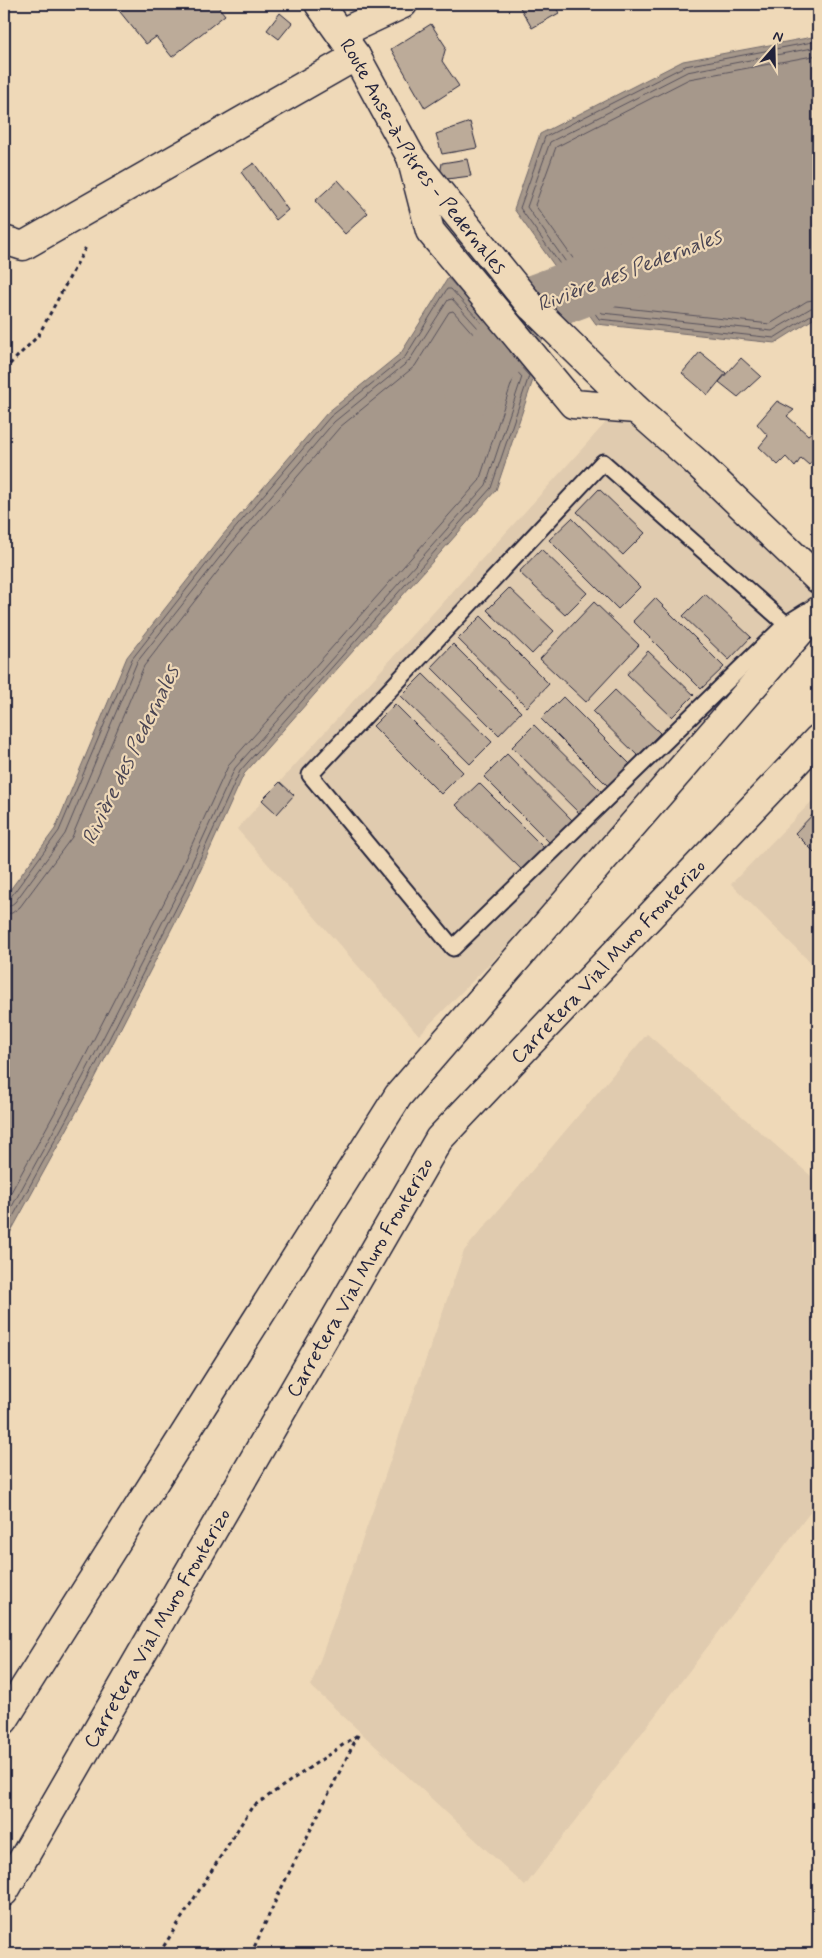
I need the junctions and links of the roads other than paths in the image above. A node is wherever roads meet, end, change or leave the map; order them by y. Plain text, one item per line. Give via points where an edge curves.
1 (319, 4) edge
2 (403, 4) edge
3 (341, 33) junction
4 (356, 56) junction
5 (411, 157) junction
6 (4, 240) edge
7 (636, 409) junction
8 (818, 579) edge
9 (818, 603) edge
10 (818, 611) edge
11 (786, 624) junction
12 (818, 739) edge
13 (4, 1720) edge
14 (4, 1892) edge

1 - 3 street, Route Anse-à-Pitres - Pedernales
2 - 3 street
3 - 4 street, Route Anse-à-Pitres - Pedernales
4 - 5 street, Route Anse-à-Pitres - Pedernales
4 - 6 street via 23,246
5 - 7 street, Route Anse-à-Pitres - Pedernales via 531,306
5 - 7 street via 430,231 573,404
7 - 8 street, Route Anse-à-Pitres - Pedernales
9 - 11 lane
10 - 13 street via 398,1096
11 - 11 lane via 453,948 310,775 603,462
12 - 14 street, Carretera Vial Muro Fronterizo via 439,1139

